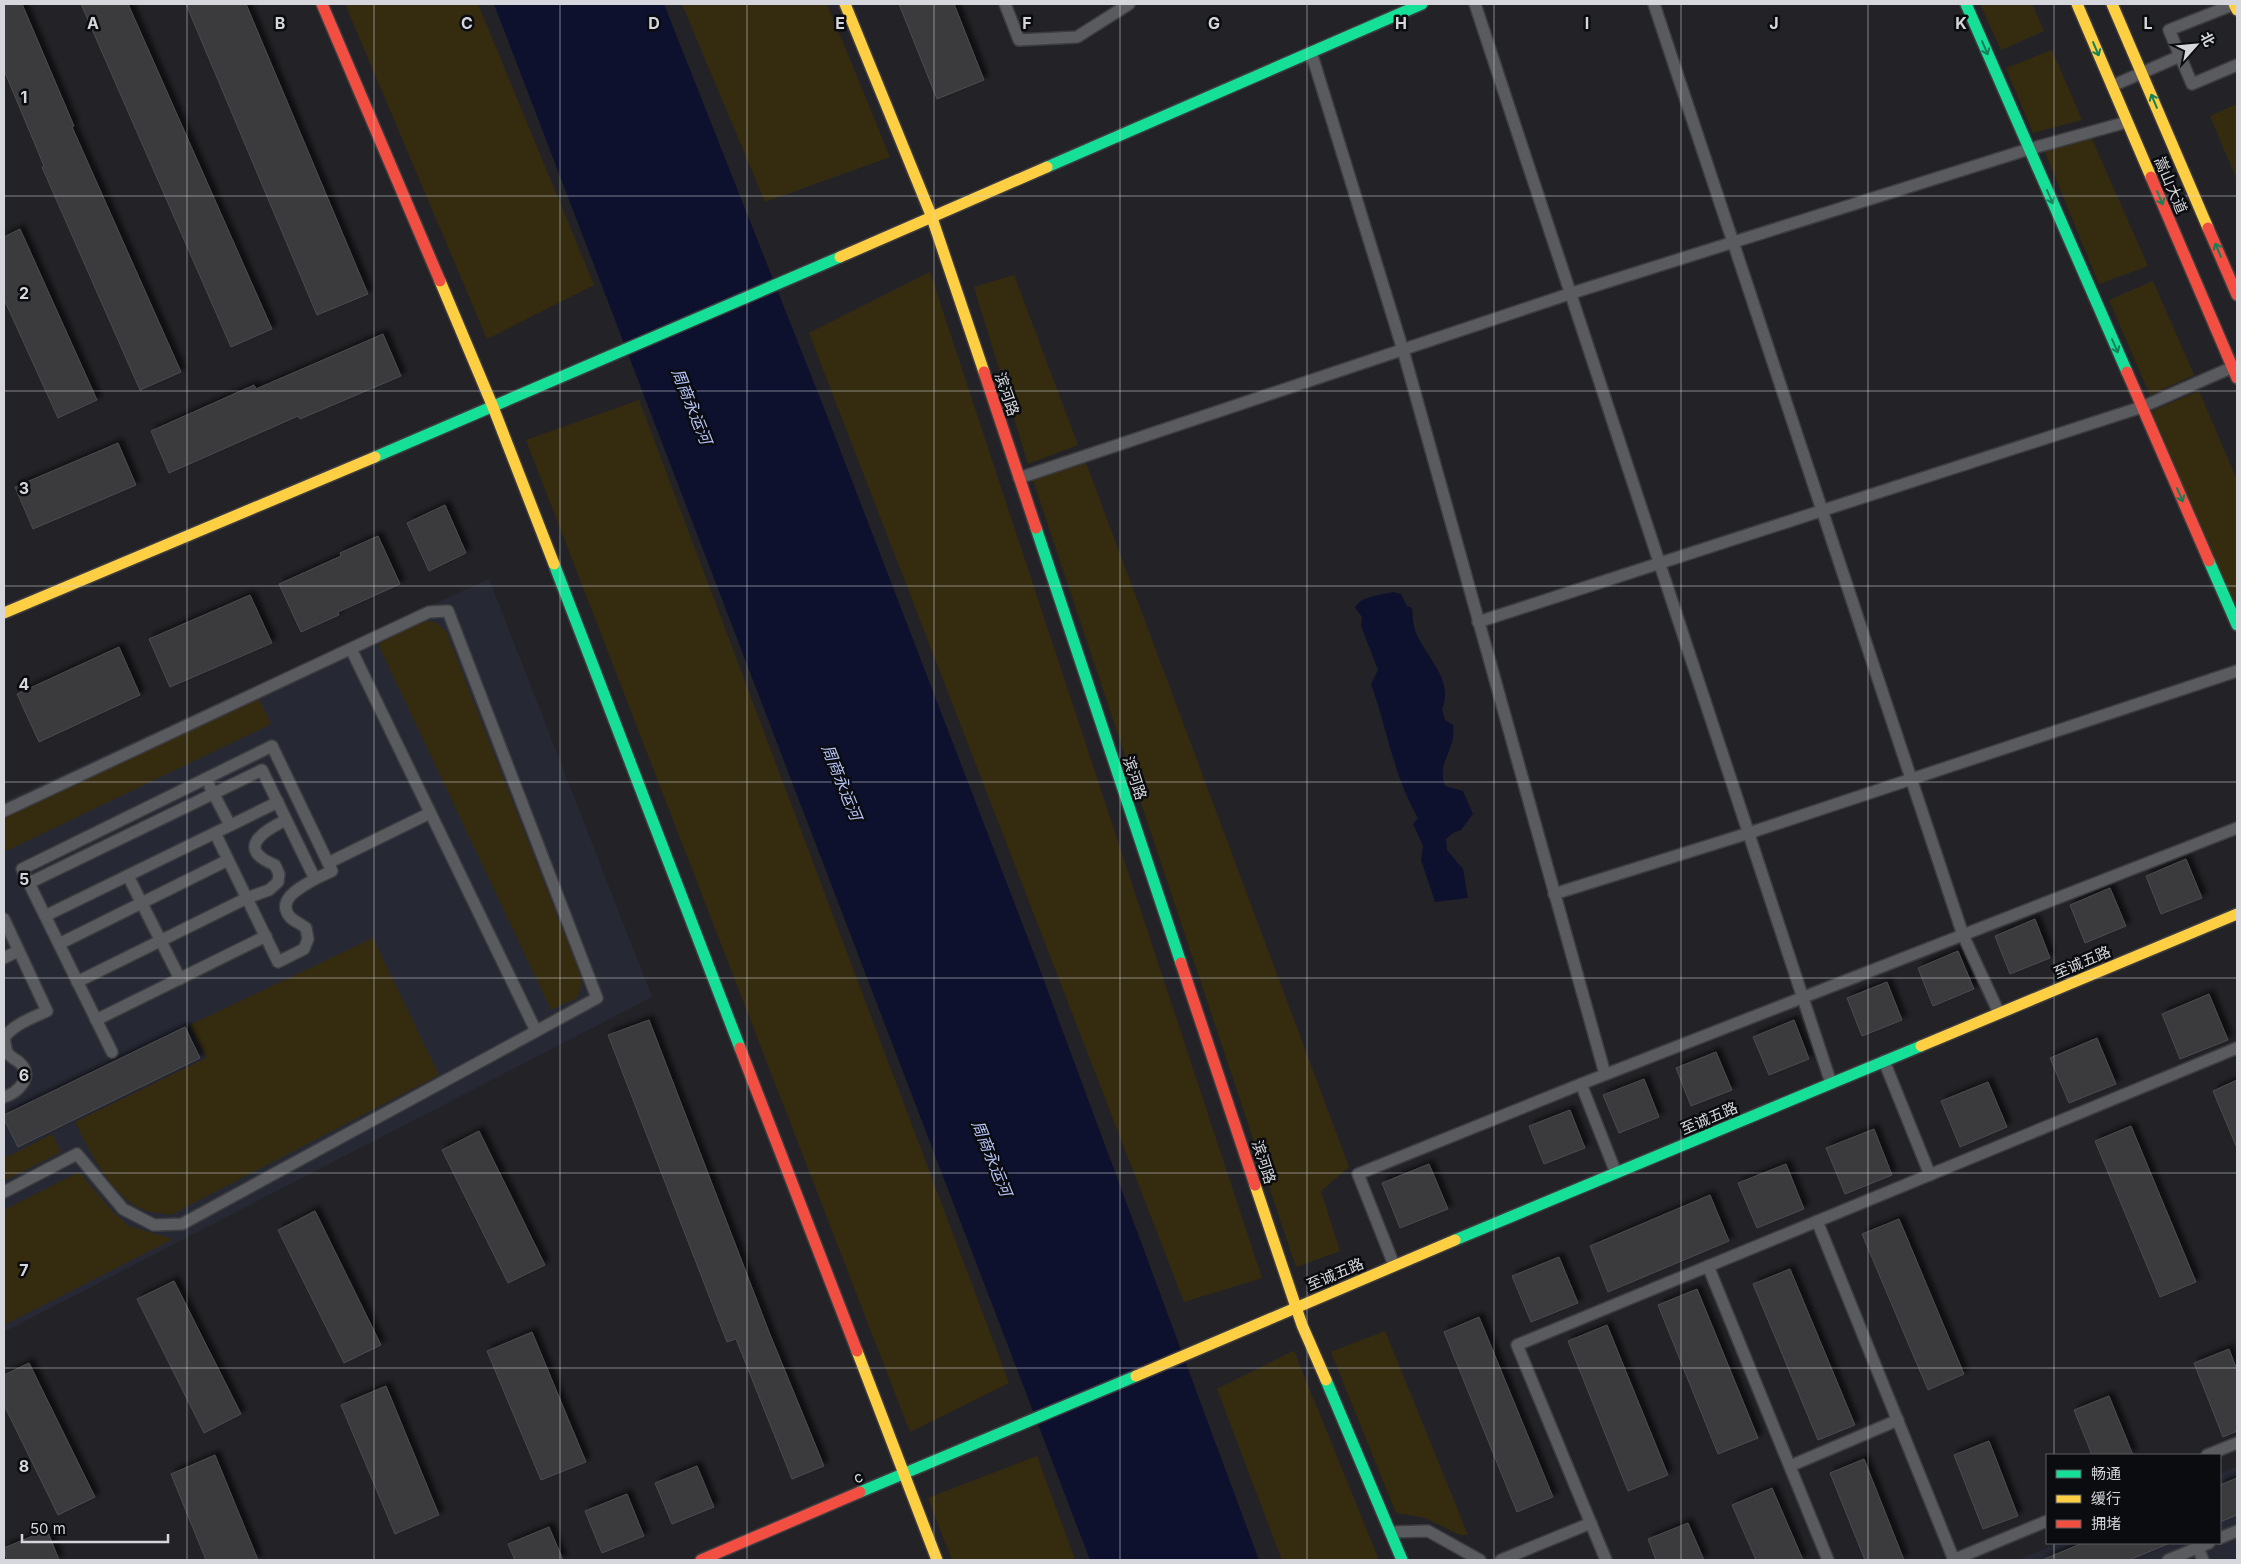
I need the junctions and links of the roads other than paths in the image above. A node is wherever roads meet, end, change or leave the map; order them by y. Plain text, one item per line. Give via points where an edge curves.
1 (322, 4) edge
2 (845, 4) edge
3 (1005, 4) edge
4 (1128, 4) edge
5 (1422, 4) edge
6 (1475, 4) edge
7 (1654, 4) edge
8 (1966, 4) edge
9 (2076, 4) edge
10 (2112, 4) edge
11 (2236, 6) edge
12 (1311, 51) junction
13 (2180, 56) junction
14 (2237, 65) edge
15 (2142, 73) junction
16 (2112, 86) junction
17 (2127, 122) junction
18 (2029, 149) junction
19 (931, 215) junction
20 (1734, 242) junction
21 (1572, 293) junction
22 (2237, 295) edge
23 (1403, 350) junction
24 (2234, 364) edge
25 (493, 406) junction
26 (2142, 407) junction
27 (1019, 478) junction
28 (1822, 511) junction
29 (1661, 564) junction
30 (4, 613) edge
31 (1478, 622) junction
32 (2237, 626) edge
33 (351, 649) junction
34 (2237, 671) edge
35 (206, 778) junction
36 (1911, 779) junction
37 (214, 793) junction
38 (278, 802) junction
39 (4, 811) edge
40 (430, 813) junction
41 (286, 820) junction
42 (230, 825) junction
43 (2237, 828) edge
44 (215, 833) junction
45 (1749, 833) junction
46 (228, 860) junction
47 (328, 863) junction
48 (128, 876) junction
49 (315, 879) junction
50 (29, 883) junction
51 (1554, 894) junction
52 (247, 898) junction
53 (142, 903) junction
54 (2237, 914) edge
55 (45, 916) junction
56 (4, 919) edge
57 (7, 933) edge
58 (1963, 935) junction
59 (266, 936) junction
60 (160, 941) junction
61 (59, 944) junction
62 (18, 950) junction
63 (4, 958) edge
64 (180, 979) junction
65 (77, 982) junction
66 (1802, 997) junction
67 (1999, 1013) junction
68 (96, 1020) junction
69 (536, 1031) junction
70 (2237, 1048) edge
71 (112, 1052) dead end
72 (1884, 1061) junction
73 (1605, 1074) junction
74 (1831, 1083) junction
75 (1581, 1084) junction
76 (4, 1097) edge
77 (1616, 1173) junction
78 (1930, 1175) junction
79 (4, 1192) edge
80 (1818, 1221) junction
81 (1394, 1265) junction
82 (1708, 1266) junction
83 (1296, 1306) junction
84 (1898, 1420) junction
85 (1026, 1421) joint
86 (2237, 1443) edge
87 (2210, 1454) edge
88 (1790, 1466) junction
89 (904, 1474) junction
90 (2046, 1521) edge
91 (1591, 1523) junction
92 (2237, 1531) edge
93 (1390, 1532) junction
94 (2221, 1538) edge
95 (2207, 1544) edge
96 (2198, 1548) junction
97 (701, 1560) edge
98 (937, 1560) edge
99 (1402, 1560) edge
100 (1480, 1560) edge
101 (1501, 1560) edge
102 (1606, 1560) edge
103 (1828, 1560) edge
104 (1953, 1560) edge
105 (2168, 1560) edge
106 (2203, 1560) edge

1 - 25 street
2 - 19 street, 滨河路
3 - 4 lane via 1020,40 1077,37
5 - 12 street
6 - 21 lane
7 - 20 lane
8 -> 18 street
9 -> 16 street, 嵩山大道
10 - 15 street, 嵩山大道
11 - 13 lane via 2170,30
12 - 19 street
12 - 23 lane
13 - 14 lane via 2192,84
13 - 15 lane
15 - 16 lane
22 -> 15 street, 嵩山大道
16 - 17 street, 嵩山大道
17 - 18 lane
17 -> 24 street, 嵩山大道
18 - 20 lane
18 -> 26 street
19 - 25 street
19 - 27 street, 滨河路
20 - 21 lane
20 - 28 lane
21 - 23 lane
21 - 29 lane
23 - 27 lane
23 - 31 lane
24 - 26 lane
25 - 30 street
25 - 89 street
26 - 28 lane
26 -> 32 street
27 - 83 street, 滨河路
28 - 29 lane
28 - 36 lane
29 - 31 lane
29 - 45 lane
31 - 51 lane
33 - 39 lane
33 - 40 lane
33 - 69 lane via 429,612 448,611 596,998
34 - 36 lane
35 - 37 lane
35 - 47 lane via 272,746
35 - 50 lane via 22,869
36 - 45 lane
36 - 58 lane
37 - 38 lane via 262,770
37 - 42 lane
37 - 50 lane
38 - 41 lane
38 - 42 lane
40 - 47 lane
40 - 69 lane
41 - 49 lane
41 - 52 lane via 263,832 257,839 256,849 260,857 275,865 278,882 270,890
42 - 44 lane
43 - 58 lane
44 - 46 lane
44 - 48 lane
45 - 51 lane
45 - 66 lane
46 - 52 lane
46 - 53 lane
47 - 49 lane via 332,871
48 - 53 lane
48 - 55 lane
49 - 59 lane via 288,898 286,905 292,919 306,928 308,939 304,949 278,962
50 - 55 lane
51 - 73 lane
52 - 59 lane
52 - 60 lane
53 - 60 lane
53 - 61 lane
54 - 67 street, 至诚五路
55 - 61 lane
56 - 57 lane
57 - 62 lane
58 - 66 lane
58 - 67 lane
59 - 64 lane
60 - 64 lane
60 - 65 lane
61 - 65 lane
62 - 63 lane
62 - 76 lane via 47,1011 20,1024 4,1038 7,1053 21,1064 25,1079 20,1088
64 - 68 lane
65 - 68 lane
66 - 73 lane
66 - 74 lane
67 - 72 street, 至诚五路
68 - 71 lane
69 - 79 lane via 182,1224 154,1225 124,1209 77,1154
70 - 78 lane
72 - 74 street, 至诚五路
72 - 78 lane
73 - 75 lane
74 - 77 street, 至诚五路
75 - 77 lane
75 - 81 lane via 1358,1174
77 - 81 street, 至诚五路
78 - 80 lane
80 - 82 lane
80 - 84 lane
81 - 83 street, 至诚五路
82 - 88 lane
82 - 91 lane via 1517,1345
83 - 85 street, 至诚五路
83 - 93 street, 滨河路
84 - 88 lane
84 - 104 lane
85 - 89 street, c
86 - 87 lane
88 - 103 lane
89 - 97 street, c
89 - 98 street
90 - 104 lane
91 - 101 lane
91 - 102 lane
92 - 94 lane
93 - 99 street, 滨河路
93 - 100 lane via 1428,1531
95 - 96 lane
96 - 105 lane
96 - 106 lane

